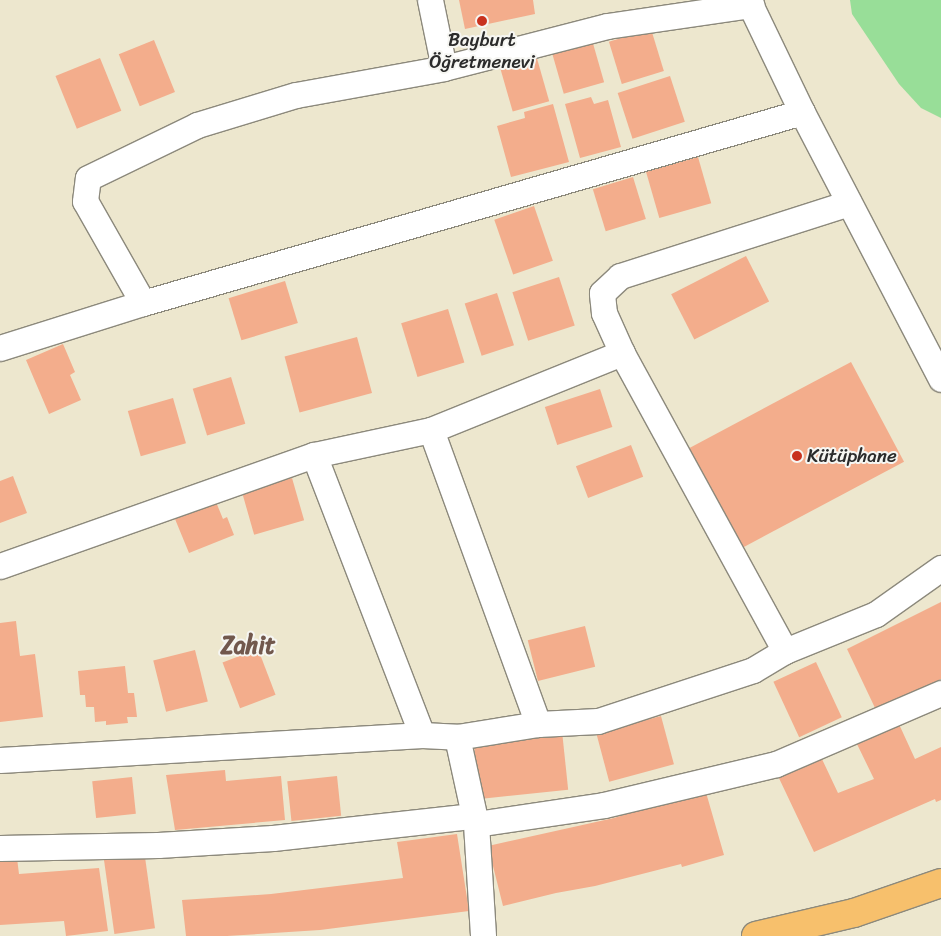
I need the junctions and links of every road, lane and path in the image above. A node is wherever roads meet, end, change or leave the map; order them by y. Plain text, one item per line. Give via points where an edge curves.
1 (430, 0) edge
2 (750, 3) edge
3 (444, 68) junction
4 (802, 112) junction
5 (849, 203) junction
6 (143, 304) junction
7 (0, 348) edge
8 (622, 353) junction
9 (941, 379) edge
10 (431, 430) junction
11 (314, 456) junction
12 (0, 566) edge
13 (941, 568) edge
14 (785, 651) junction
15 (941, 693) edge
16 (538, 724) junction
17 (422, 735) junction
18 (457, 737) junction
19 (0, 760) edge
20 (474, 820) junction
21 (0, 848) edge
22 (941, 883) edge
23 (483, 936) edge
24 (756, 936) edge

1 - 3 street
2 - 3 street via 607,26
2 - 4 street
3 - 6 street via 296,95 197,125 88,178 85,202
4 - 5 street
4 - 6 street
5 - 8 street via 620,276 602,293 604,313
5 - 9 street
6 - 7 street
8 - 10 street
8 - 14 street
10 - 11 street
10 - 16 street
11 - 12 street
11 - 17 street
13 - 14 street via 876,614
14 - 16 street via 753,670 598,721
15 - 20 street via 776,764 604,804
16 - 18 street
17 - 18 street
17 - 19 street
18 - 20 street
20 - 21 street via 158,845
20 - 23 street
22 - 24 highway via 854,913

